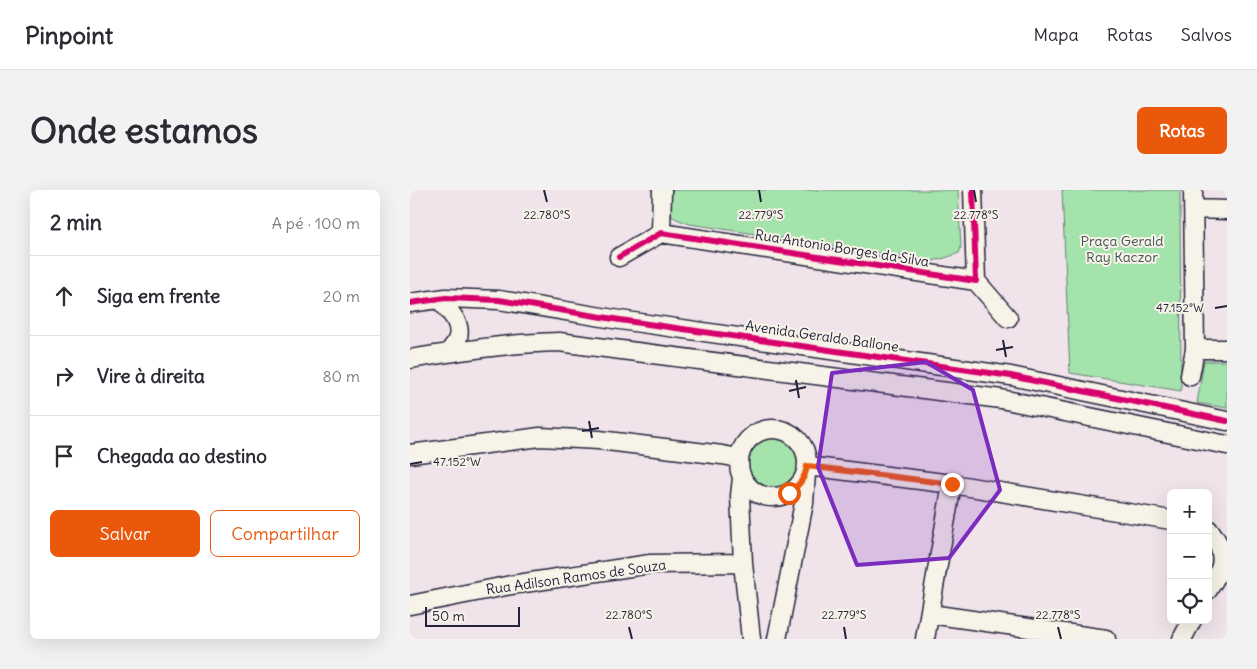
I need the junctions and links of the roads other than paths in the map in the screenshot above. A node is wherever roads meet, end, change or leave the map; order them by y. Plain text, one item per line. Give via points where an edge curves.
1 (662, 190) edge
2 (973, 190) edge
3 (1193, 190) edge
4 (1193, 209) junction
5 (1227, 210) edge
6 (661, 233) junction
7 (620, 257) dead end
8 (976, 281) junction
9 (439, 299) junction
10 (410, 303) edge
11 (1008, 318) dead end
12 (1195, 349) junction
13 (1227, 349) edge
14 (448, 353) junction
15 (410, 359) edge
16 (1190, 376) dead end
17 (1227, 421) edge
18 (1227, 445) edge
19 (410, 454) edge
20 (739, 458) junction
21 (807, 469) junction
22 (742, 478) junction
23 (952, 484) junction
24 (1167, 519) edge
25 (1212, 533) edge
26 (743, 563) junction
27 (1212, 583) edge
28 (410, 605) edge
29 (930, 614) junction
30 (1190, 624) edge
31 (751, 639) edge
32 (776, 639) edge
33 (925, 639) edge
34 (1106, 639) edge
35 (1182, 639) edge

1 - 6 street
2 - 8 street
3 - 4 street
4 - 5 street
4 - 12 street
6 - 7 street
6 - 8 street, Rua Antonio Borges da Silva
8 - 11 street
9 - 10 street, Avenida Geraldo Ballone
9 - 14 street via 459,328 457,341
9 - 17 street, Avenida Geraldo Ballone via 499,300 1011,376
12 - 13 street
12 - 16 street
14 - 15 street
14 - 18 street via 559,342 1001,399
19 - 20 street via 540,437 598,440
20 - 21 street via 748,439 766,429 777,428 796,437 803,446
20 - 22 street
21 - 22 street via 800,485 776,497 763,496
21 - 23 street
21 - 32 street via 804,503
22 - 26 street
23 - 24 street
23 - 29 street
25 - 27 street via 1221,552 1220,568
26 - 28 street, Rua Adilson Ramos de Souza via 650,564 511,585
26 - 31 street
29 - 33 street
29 - 34 street
30 - 35 street

